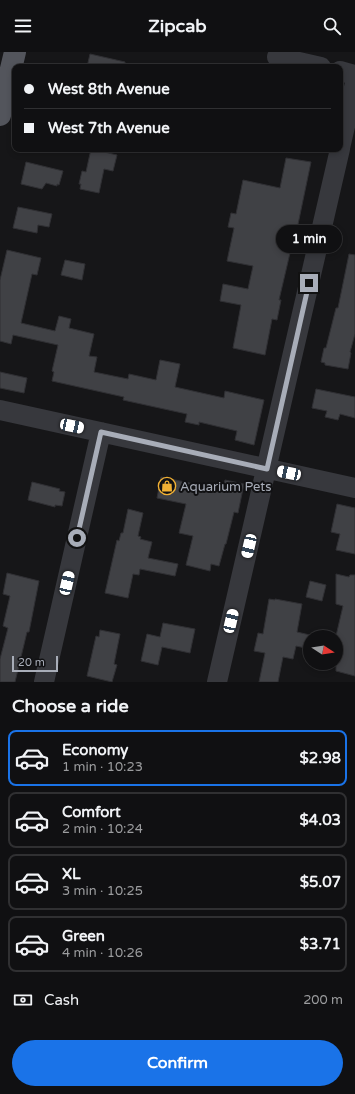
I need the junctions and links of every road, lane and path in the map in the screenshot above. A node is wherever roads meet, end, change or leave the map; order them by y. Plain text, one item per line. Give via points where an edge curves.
1 (14, 52) edge
2 (277, 57) dead end
3 (307, 64) edge
4 (343, 72) edge
5 (355, 75) edge
6 (355, 83) edge
7 (0, 115) edge
8 (343, 136) edge
9 (339, 152) edge
10 (0, 410) edge
11 (101, 432) junction
12 (267, 469) junction
13 (355, 488) edge
14 (44, 682) edge
15 (217, 682) edge

1 - 7 main road
2 - 3 street
4 - 5 street
6 - 8 street
9 - 12 street
10 - 11 street
11 - 12 street
11 - 14 street
12 - 13 street
12 - 15 street

